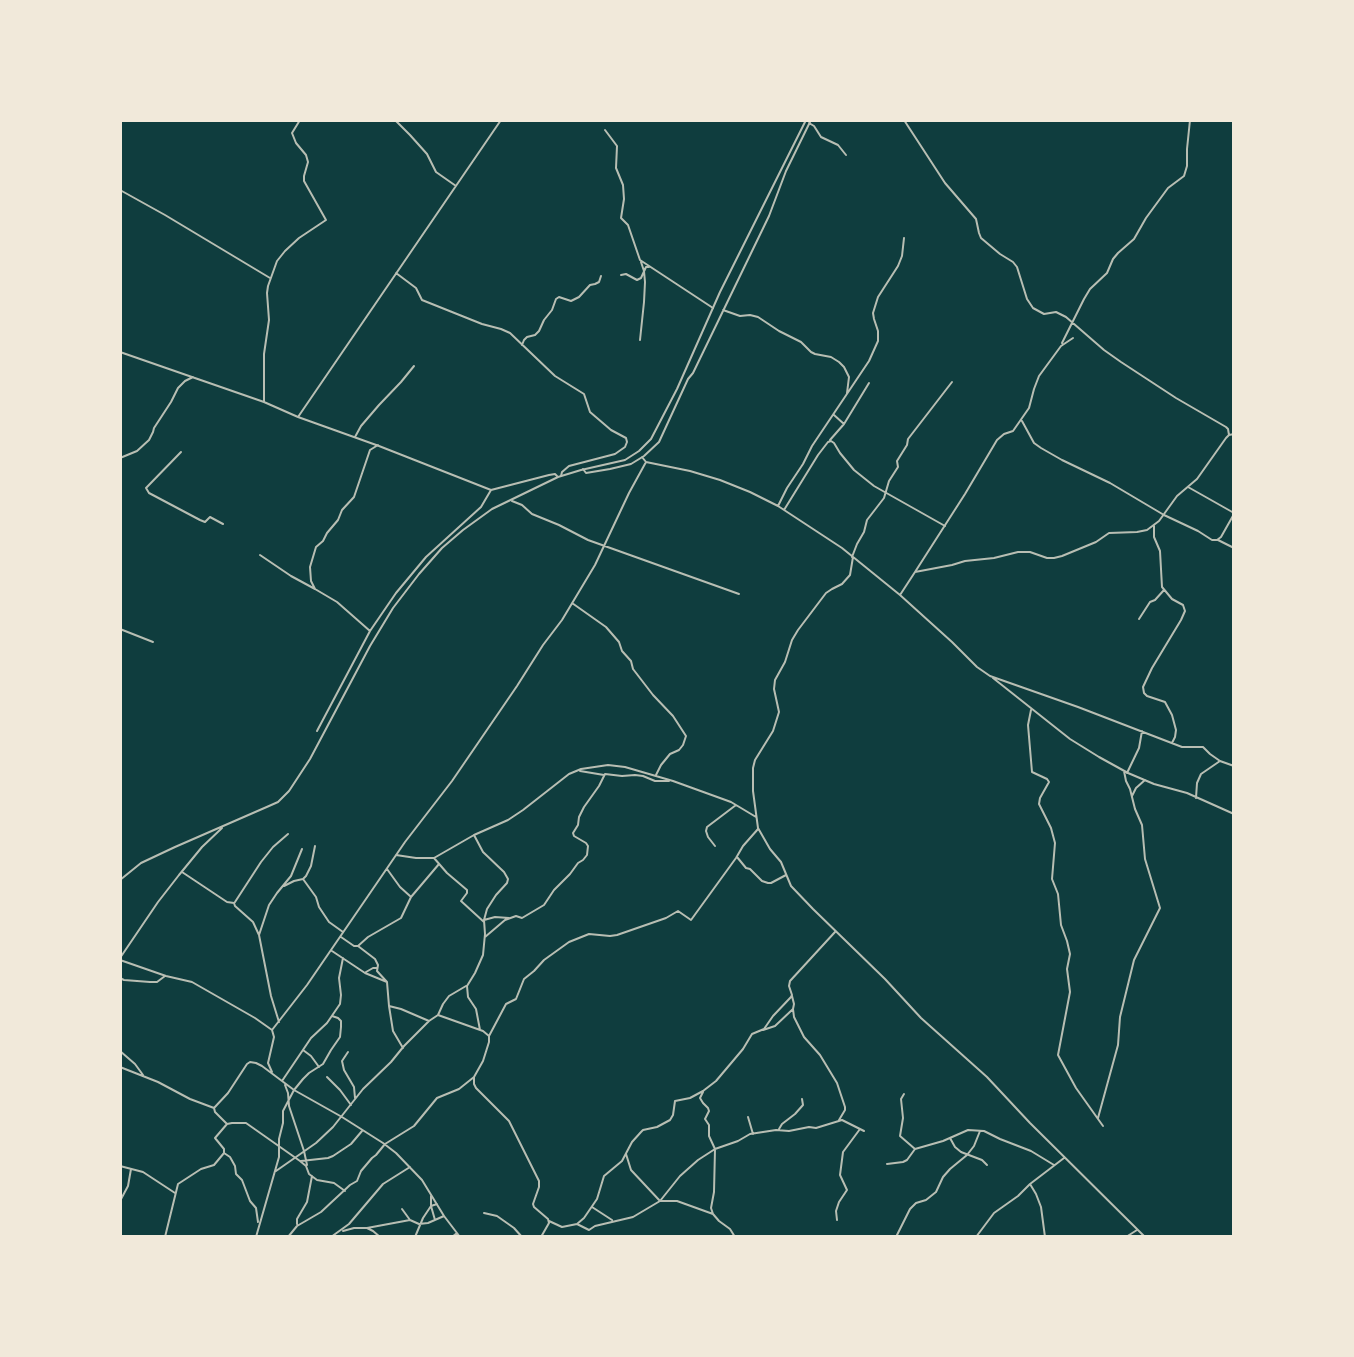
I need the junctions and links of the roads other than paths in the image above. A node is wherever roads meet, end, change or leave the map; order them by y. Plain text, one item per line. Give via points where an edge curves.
1 (300, 120) edge
2 (395, 120) edge
3 (501, 120) edge
4 (904, 120) edge
5 (1190, 120) edge
6 (806, 121) edge
7 (811, 122) edge
8 (605, 130) dead end
9 (846, 155) dead end
10 (456, 186) junction
11 (120, 190) edge
12 (904, 238) dead end
13 (640, 260) junction
14 (649, 267) junction
15 (644, 271) junction
16 (396, 273) junction
17 (621, 275) dead end
18 (601, 276) dead end
19 (270, 278) junction
20 (713, 308) junction
21 (723, 310) junction
22 (1072, 323) junction
23 (1073, 338) dead end
24 (640, 340) dead end
25 (522, 345) junction
26 (1061, 346) junction
27 (120, 352) edge
28 (414, 366) dead end
29 (193, 377) junction
30 (952, 382) dead end
31 (869, 383) dead end
32 (847, 394) junction
33 (264, 402) junction
34 (834, 415) junction
35 (298, 417) junction
36 (1021, 420) junction
37 (844, 423) junction
38 (1234, 434) edge
39 (1229, 435) junction
40 (355, 437) junction
41 (828, 442) junction
42 (378, 445) junction
43 (182, 452) dead end
44 (642, 457) junction
45 (120, 458) edge
46 (645, 462) junction
47 (584, 469) junction
48 (560, 476) junction
49 (1188, 487) junction
50 (491, 490) junction
51 (886, 492) junction
52 (512, 501) junction
53 (778, 506) junction
54 (784, 510) junction
55 (1234, 514) edge
56 (1164, 515) junction
57 (223, 524) dead end
58 (945, 526) junction
59 (1154, 526) junction
60 (1217, 540) junction
61 (606, 545) junction
62 (1234, 548) edge
63 (260, 555) dead end
64 (852, 557) junction
65 (915, 572) junction
66 (315, 589) junction
67 (1164, 590) junction
68 (739, 594) dead end
69 (900, 595) junction
70 (572, 603) junction
71 (1139, 619) dead end
72 (120, 630) edge
73 (370, 631) junction
74 (153, 642) dead end
75 (990, 676) junction
76 (1031, 710) junction
77 (317, 731) dead end
78 (1142, 731) junction
79 (1172, 743) junction
80 (1220, 761) junction
81 (1234, 766) edge
82 (578, 771) junction
83 (1126, 772) junction
84 (604, 775) junction
85 (656, 775) junction
86 (1145, 780) junction
87 (673, 781) junction
88 (1131, 798) junction
89 (1196, 798) junction
90 (736, 805) junction
91 (1234, 814) edge
92 (756, 818) junction
93 (224, 826) junction
94 (758, 828) junction
95 (288, 834) dead end
96 (474, 835) junction
97 (315, 846) dead end
98 (716, 846) dead end
99 (302, 849) dead end
100 (396, 855) junction
101 (737, 857) junction
102 (434, 858) junction
103 (439, 864) junction
104 (387, 869) junction
105 (181, 872) junction
106 (786, 875) junction
107 (303, 879) junction
108 (120, 880) edge
109 (282, 887) junction
110 (411, 897) junction
111 (234, 903) junction
112 (509, 918) junction
113 (264, 920) junction
114 (484, 921) junction
115 (254, 923) junction
116 (343, 932) junction
117 (835, 932) junction
118 (259, 935) junction
119 (340, 937) junction
120 (485, 937) junction
121 (358, 946) junction
122 (331, 950) junction
123 (342, 958) junction
124 (120, 959) edge
125 (377, 968) junction
126 (365, 973) junction
127 (166, 976) junction
128 (120, 978) edge
129 (387, 982) junction
130 (468, 986) junction
131 (792, 996) junction
132 (389, 1006) junction
133 (793, 1009) junction
134 (438, 1015) junction
135 (332, 1016) junction
136 (429, 1021) junction
137 (279, 1022) junction
138 (272, 1030) junction
139 (480, 1030) junction
140 (761, 1031) junction
141 (489, 1036) junction
142 (403, 1048) junction
143 (303, 1050) junction
144 (120, 1051) edge
145 (348, 1052) dead end
146 (120, 1067) edge
147 (320, 1067) junction
148 (272, 1072) junction
149 (144, 1076) junction
150 (327, 1077) dead end
151 (474, 1077) junction
152 (283, 1082) junction
153 (294, 1090) junction
154 (703, 1091) junction
155 (904, 1094) dead end
156 (289, 1099) junction
157 (802, 1099) dead end
158 (355, 1100) junction
159 (351, 1105) junction
160 (214, 1108) junction
161 (342, 1117) junction
162 (748, 1117) dead end
163 (839, 1120) junction
164 (1097, 1120) junction
165 (227, 1124) junction
166 (1103, 1126) dead end
167 (860, 1129) junction
168 (779, 1130) junction
169 (362, 1131) junction
170 (864, 1131) dead end
171 (980, 1131) junction
172 (753, 1134) junction
173 (950, 1138) junction
174 (385, 1144) junction
175 (279, 1145) junction
176 (715, 1149) junction
177 (915, 1149) junction
178 (304, 1151) junction
179 (224, 1153) junction
180 (626, 1154) junction
181 (967, 1155) junction
182 (296, 1158) junction
183 (1064, 1158) junction
184 (306, 1160) junction
185 (300, 1161) junction
186 (886, 1164) dead end
187 (987, 1165) dead end
188 (1054, 1165) junction
189 (120, 1166) edge
190 (411, 1167) junction
191 (126, 1168) junction
192 (307, 1168) junction
193 (131, 1170) junction
194 (121, 1171) edge
195 (276, 1172) junction
196 (312, 1176) junction
197 (1030, 1184) junction
198 (345, 1191) junction
199 (175, 1193) junction
200 (431, 1194) junction
201 (120, 1201) edge
202 (660, 1201) junction
203 (437, 1203) junction
204 (431, 1206) junction
205 (592, 1207) junction
206 (402, 1209) dead end
207 (484, 1213) dead end
208 (713, 1214) junction
209 (444, 1216) junction
210 (410, 1220) junction
211 (435, 1220) junction
212 (837, 1220) dead end
213 (549, 1221) junction
214 (615, 1221) junction
215 (349, 1224) junction
216 (419, 1224) junction
217 (577, 1224) junction
218 (297, 1226) junction
219 (258, 1227) junction
220 (367, 1228) junction
221 (347, 1230) junction
222 (1137, 1230) junction
223 (340, 1231) junction
224 (457, 1233) junction
225 (165, 1237) edge
226 (255, 1237) edge
227 (288, 1237) edge
228 (331, 1237) edge
229 (380, 1237) edge
230 (414, 1237) edge
231 (452, 1237) edge
232 (460, 1237) edge
233 (522, 1237) edge
234 (541, 1237) edge
235 (735, 1237) edge
236 (896, 1237) edge
237 (976, 1237) edge
238 (1045, 1237) edge
239 (1126, 1237) edge
240 (1145, 1237) edge

1 - 19 street via 292,134 308,162 304,181 326,220 292,244 277,261
2 - 10 street via 427,154 436,172
3 - 10 street
4 - 22 street via 945,183 976,219 981,238 1017,267 1030,305 1040,313 1059,313
5 - 22 street via 1184,176 1168,189 1134,239 1115,256 1107,273 1090,289
6 - 7 street
6 - 20 street
7 - 9 street via 821,137 838,145
7 - 21 street
8 - 13 street via 617,146 616,168 624,199 621,218 628,225
10 - 16 street
11 - 19 street
12 - 32 street via 898,266 878,297 873,313 878,343
13 - 14 street
13 - 15 street
14 - 15 street
14 - 20 street
15 - 17 street via 637,280
15 - 24 street
16 - 25 street via 416,288 422,300 510,333
16 - 35 street
18 - 25 street via 579,297 571,301 556,299 539,331
19 - 33 street
20 - 47 street via 651,439 625,460
21 - 32 street via 758,317 811,352 839,362 849,378
21 - 44 street via 659,442
22 - 26 street
22 - 39 street via 1120,362 1226,427
23 - 26 street
25 - 48 street via 555,376 584,394 590,412 626,438 625,447 615,454 569,466
26 - 36 street via 1039,376
27 - 29 street
28 - 40 street
29 - 33 street
29 - 45 street via 178,388 149,440 137,452
30 - 51 street via 908,439
31 - 37 street
32 - 34 street
33 - 35 street
34 - 37 street
34 - 53 street
35 - 40 street
36 - 56 street via 1041,448
36 - 58 street via 997,440
37 - 41 street
38 - 39 street
39 - 49 street
40 - 42 street
41 - 51 street via 834,443 854,470
41 - 54 street
42 - 50 street
42 - 66 street via 370,450 354,497 316,547 310,567 310,581
43 - 57 street via 146,488 200,520 205,522 210,517
44 - 46 street
44 - 47 street via 610,469
46 - 53 street via 720,480
46 - 61 street
47 - 48 street
48 - 50 street via 549,475
48 - 52 street
49 - 55 street
49 - 56 street
50 - 73 street via 481,507 418,566
51 - 58 street
51 - 64 street via 867,520
52 - 61 street via 532,514
52 - 93 street via 485,514 442,548 419,574 370,646 290,791 278,802
53 - 54 street
54 - 64 street
55 - 60 street
56 - 59 street
56 - 60 street
58 - 65 street
59 - 65 street via 1109,533 1054,558 1018,552
59 - 67 street
60 - 62 street
61 - 68 street
61 - 70 street
63 - 66 street
64 - 69 street
64 - 92 street via 850,575 826,593 798,630 775,680 779,712 753,768
65 - 69 street
66 - 73 street via 337,602
67 - 71 street
67 - 79 street via 1184,605 1185,611 1143,687 1144,693 1163,701 1168,709 1176,730
69 - 75 street
70 - 85 street via 606,627 619,642 633,669 686,736 683,745 670,754
70 - 100 street via 452,781
72 - 74 street
73 - 77 street
75 - 76 street
75 - 78 street
76 - 83 street
76 - 164 street via 1028,725 1032,772 1049,782 1039,804 1053,836 1052,879 1070,954 1070,992 1058,1055
78 - 79 street
78 - 83 street via 1139,748
79 - 80 street via 1203,747
80 - 81 street
80 - 89 street via 1201,774
82 - 84 street
82 - 85 street via 608,765
82 - 96 street via 508,820
83 - 86 street
83 - 88 street
84 - 87 street
84 - 112 street via 573,833 588,846 587,855 544,905 522,918
85 - 87 street
86 - 88 street
86 - 89 street
87 - 90 street
88 - 164 street via 1142,825 1145,859 1160,908 1134,960 1120,1017 1118,1045
89 - 91 street
90 - 92 street
90 - 98 street via 707,826 708,837
92 - 94 street
93 - 105 street
93 - 108 street via 141,863
94 - 101 street
94 - 106 street
95 - 111 street via 261,862
96 - 102 street
96 - 114 street via 483,852 508,879 490,903
97 - 107 street via 311,866
99 - 109 street
100 - 102 street
100 - 104 street
101 - 106 street via 762,881 771,883
101 - 141 street via 691,920 678,911 617,935 589,934 554,952 524,979 516,999 506,1004
102 - 103 street
103 - 110 street
103 - 114 street via 467,890 462,901
104 - 110 street
104 - 116 street
105 - 111 street
105 - 124 street
106 - 117 street via 791,886
107 - 109 street
107 - 116 street via 329,922
109 - 113 street
110 - 121 street via 401,918
111 - 115 street
112 - 114 street
112 - 120 street
113 - 115 street
113 - 118 street
114 - 120 street
115 - 118 street
116 - 119 street
117 - 131 street via 790,981
117 - 183 street via 987,1077
118 - 137 street
119 - 121 street
119 - 122 street
120 - 130 street via 483,955
121 - 125 street via 375,959
122 - 123 street
122 - 137 street
123 - 126 street
123 - 135 street via 340,1004
124 - 127 street
125 - 126 street
125 - 129 street
126 - 129 street
127 - 128 street via 157,982
127 - 138 street via 198,985
129 - 132 street
130 - 134 street via 449,996
130 - 139 street
131 - 133 street
131 - 140 street
132 - 136 street
132 - 142 street via 393,1031
133 - 140 street via 776,1026
133 - 163 street via 804,1037 837,1083 845,1107
134 - 136 street
134 - 139 street
135 - 143 street
135 - 147 street via 340,1022 340,1037
136 - 142 street
137 - 138 street
138 - 148 street via 268,1063
139 - 141 street
140 - 154 street via 752,1034 716,1081
141 - 151 street
142 - 158 street
143 - 147 street
143 - 152 street
144 - 149 street
145 - 158 street via 342,1061 354,1087
146 - 149 street
147 - 153 street via 306,1075
148 - 152 street
148 - 160 street via 256,1063 246,1064
149 - 160 street
150 - 159 street
151 - 174 street via 459,1089 436,1098 414,1126
151 - 213 street via 476,1088 509,1121 538,1181 534,1207
152 - 153 street
152 - 156 street
153 - 156 street
153 - 161 street
154 - 176 street via 700,1098 709,1111 705,1120
154 - 180 street via 675,1101 672,1118 643,1130
155 - 177 street via 900,1136
156 - 175 street via 283,1111
156 - 178 street
157 - 168 street via 803,1105
158 - 159 street
159 - 161 street
160 - 165 street
161 - 169 street
161 - 178 street
162 - 172 street
163 - 167 street
163 - 168 street via 816,1128
164 - 166 street
165 - 175 street via 246,1123
165 - 179 street via 215,1138
167 - 170 street
167 - 212 street via 843,1152 840,1175 847,1190 839,1202
168 - 172 street
169 - 174 street
169 - 184 street via 333,1156
171 - 173 street via 968,1130
171 - 181 street
171 - 188 street via 1031,1151
172 - 176 street
173 - 177 street
173 - 181 street
174 - 190 street
174 - 198 street
175 - 182 street
175 - 195 street
176 - 202 street via 680,1176
176 - 208 street
177 - 186 street via 907,1160
178 - 182 street
178 - 184 street
179 - 199 street via 214,1165 178,1184
179 - 219 street via 231,1156 236,1174 256,1208
180 - 202 street via 631,1170
180 - 205 street via 604,1176
181 - 187 street
181 - 236 street via 950,1169 931,1196 913,1205
182 - 185 street
182 - 195 street
183 - 188 street
183 - 222 street
184 - 185 street
184 - 192 street
185 - 192 street
188 - 197 street
189 - 191 street
190 - 200 street
190 - 215 street via 383,1184
191 - 193 street
191 - 194 street
192 - 196 street
193 - 199 street via 143,1172
193 - 201 street
195 - 219 street
196 - 198 street
196 - 218 street
197 - 237 street via 994,1213
197 - 238 street via 1041,1207
198 - 218 street
199 - 225 street
200 - 203 street
200 - 204 street
202 - 208 street via 677,1201
202 - 214 street via 633,1217
203 - 204 street
203 - 209 street
204 - 211 street
204 - 216 street
205 - 214 street
205 - 217 street
206 - 210 street
207 - 233 street via 497,1216
208 - 235 street
209 - 211 street
209 - 224 street
210 - 216 street
210 - 220 street
211 - 216 street
213 - 217 street via 559,1226
213 - 234 street
214 - 217 street via 589,1230
215 - 221 street
215 - 223 street
216 - 230 street
218 - 227 street
219 - 226 street
220 - 221 street
220 - 229 street
221 - 223 street
222 - 239 street
222 - 240 street
223 - 228 street
224 - 231 street
224 - 232 street

